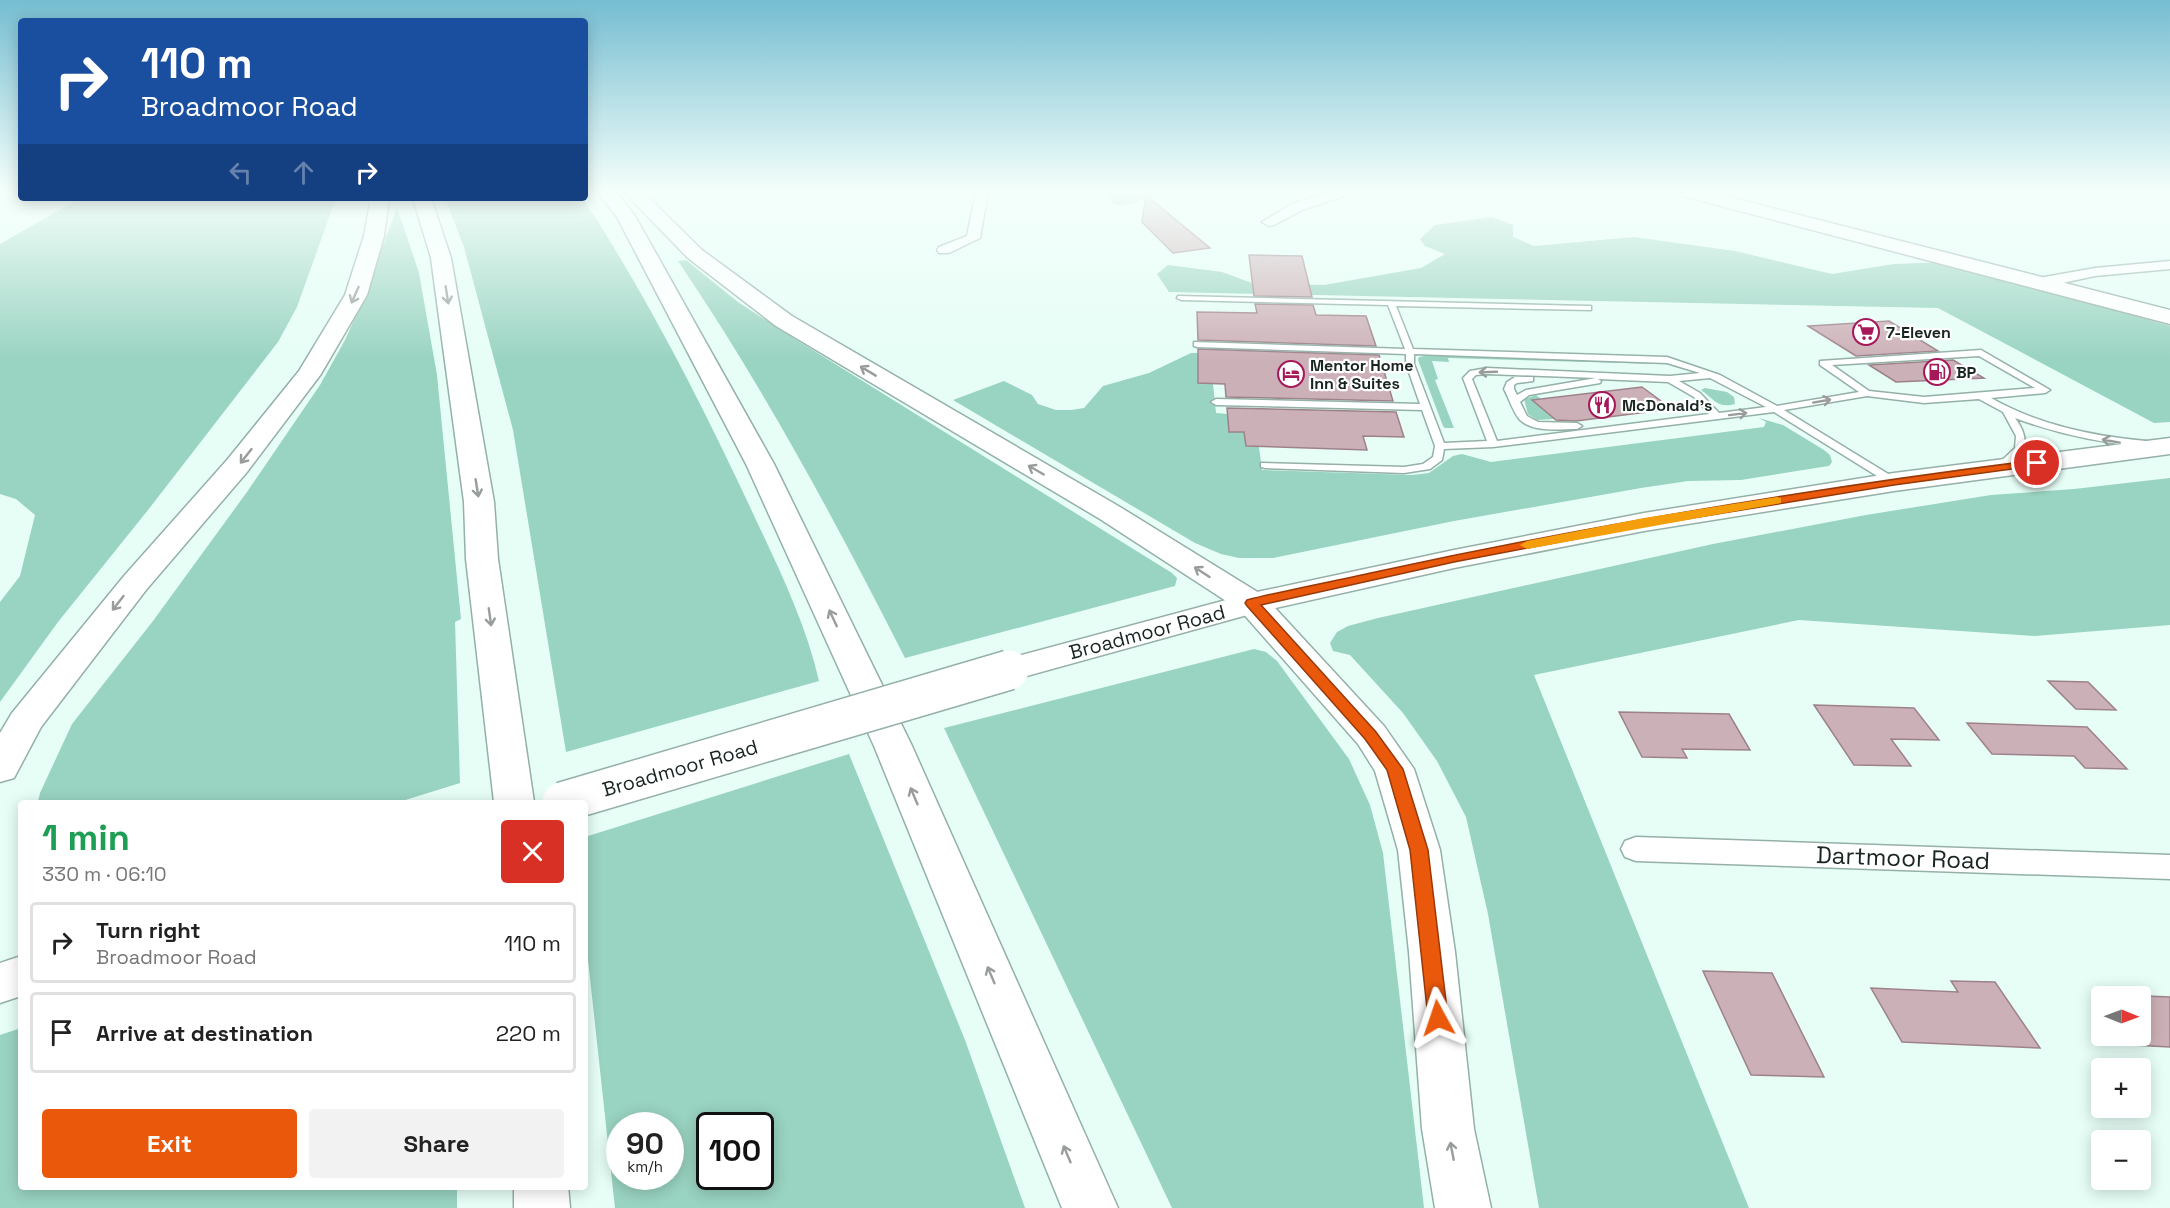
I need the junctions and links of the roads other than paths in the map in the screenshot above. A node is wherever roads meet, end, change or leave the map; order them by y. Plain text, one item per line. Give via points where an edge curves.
1 (370, 248) edge
2 (438, 248) edge
3 (643, 248) edge
4 (689, 248) edge
5 (948, 248) edge
6 (1906, 248) edge
7 (944, 250) dead end
8 (2170, 265) edge
9 (2039, 283) junction
10 (1181, 298) dead end
11 (1391, 303) junction
12 (1588, 308) dead end
13 (2170, 316) edge
14 (1197, 344) dead end
15 (1410, 351) junction
16 (1714, 375) junction
17 (1622, 377) junction
18 (1670, 379) junction
19 (1591, 382) junction
20 (1867, 393) junction
21 (1981, 396) junction
22 (1515, 401) junction
23 (1216, 402) dead end
24 (1426, 407) junction
25 (1776, 409) junction
26 (2007, 412) junction
27 (1716, 417) junction
28 (1669, 421) junction
29 (1493, 444) junction
30 (1440, 446) junction
31 (2170, 446) edge
32 (1265, 465) dead end
33 (1998, 468) junction
34 (1894, 482) junction
35 (1252, 603) junction
36 (0, 768) edge
37 (514, 800) edge
38 (569, 800) edge
39 (1635, 849) dead end
40 (2170, 867) edge
41 (18, 977) edge
42 (0, 983) edge
43 (541, 1190) edge
44 (542, 1208) edge
45 (1090, 1208) edge
46 (1463, 1208) edge

1 -> 36 main road via 356,295 309,374 25,722
2 -> 37 main road via 479,502 482,559
45 -> 3 main road via 892,746 760,464
35 -> 4 main road via 1110,513 784,321
5 - 7 street
6 - 9 main road
8 - 9 street via 2095,272
9 - 13 main road
10 - 11 lane
11 - 12 lane
11 - 15 lane
14 - 15 lane
15 - 16 lane via 1642,357 1689,365
15 - 24 lane via 1410,364
16 - 18 lane
16 - 25 lane
17 - 18 lane
17 - 19 lane
17 -> 29 lane via 1473,373 1467,378
18 - 27 lane via 1697,395
19 - 22 lane via 1526,393
19 - 22 lane via 1515,380 1509,389
20 - 21 lane via 1924,400
20 - 21 lane via 1822,363 1981,353 2045,390
25 -> 20 lane
21 - 26 lane
22 - 28 lane via 1523,418 1547,426
23 - 24 lane
24 - 30 lane
27 -> 25 lane
25 - 34 lane
31 -> 26 lane via 2081,435
26 - 33 lane via 2018,426 2022,441 2017,455
27 - 28 lane
28 - 29 lane
29 - 30 lane
30 - 32 lane via 1438,458 1426,467 1404,470
31 - 33 main road, Broadmoor Road
33 - 34 main road, Broadmoor Road
34 - 35 main road, Broadmoor Road via 1633,524
35 - 38 main road, Broadmoor Road, bridge
46 -> 35 main road via 1448,1129 1419,850 1394,769 1371,735
39 - 40 street, Dartmoor Road
41 - 42 main road
43 - 44 main road

